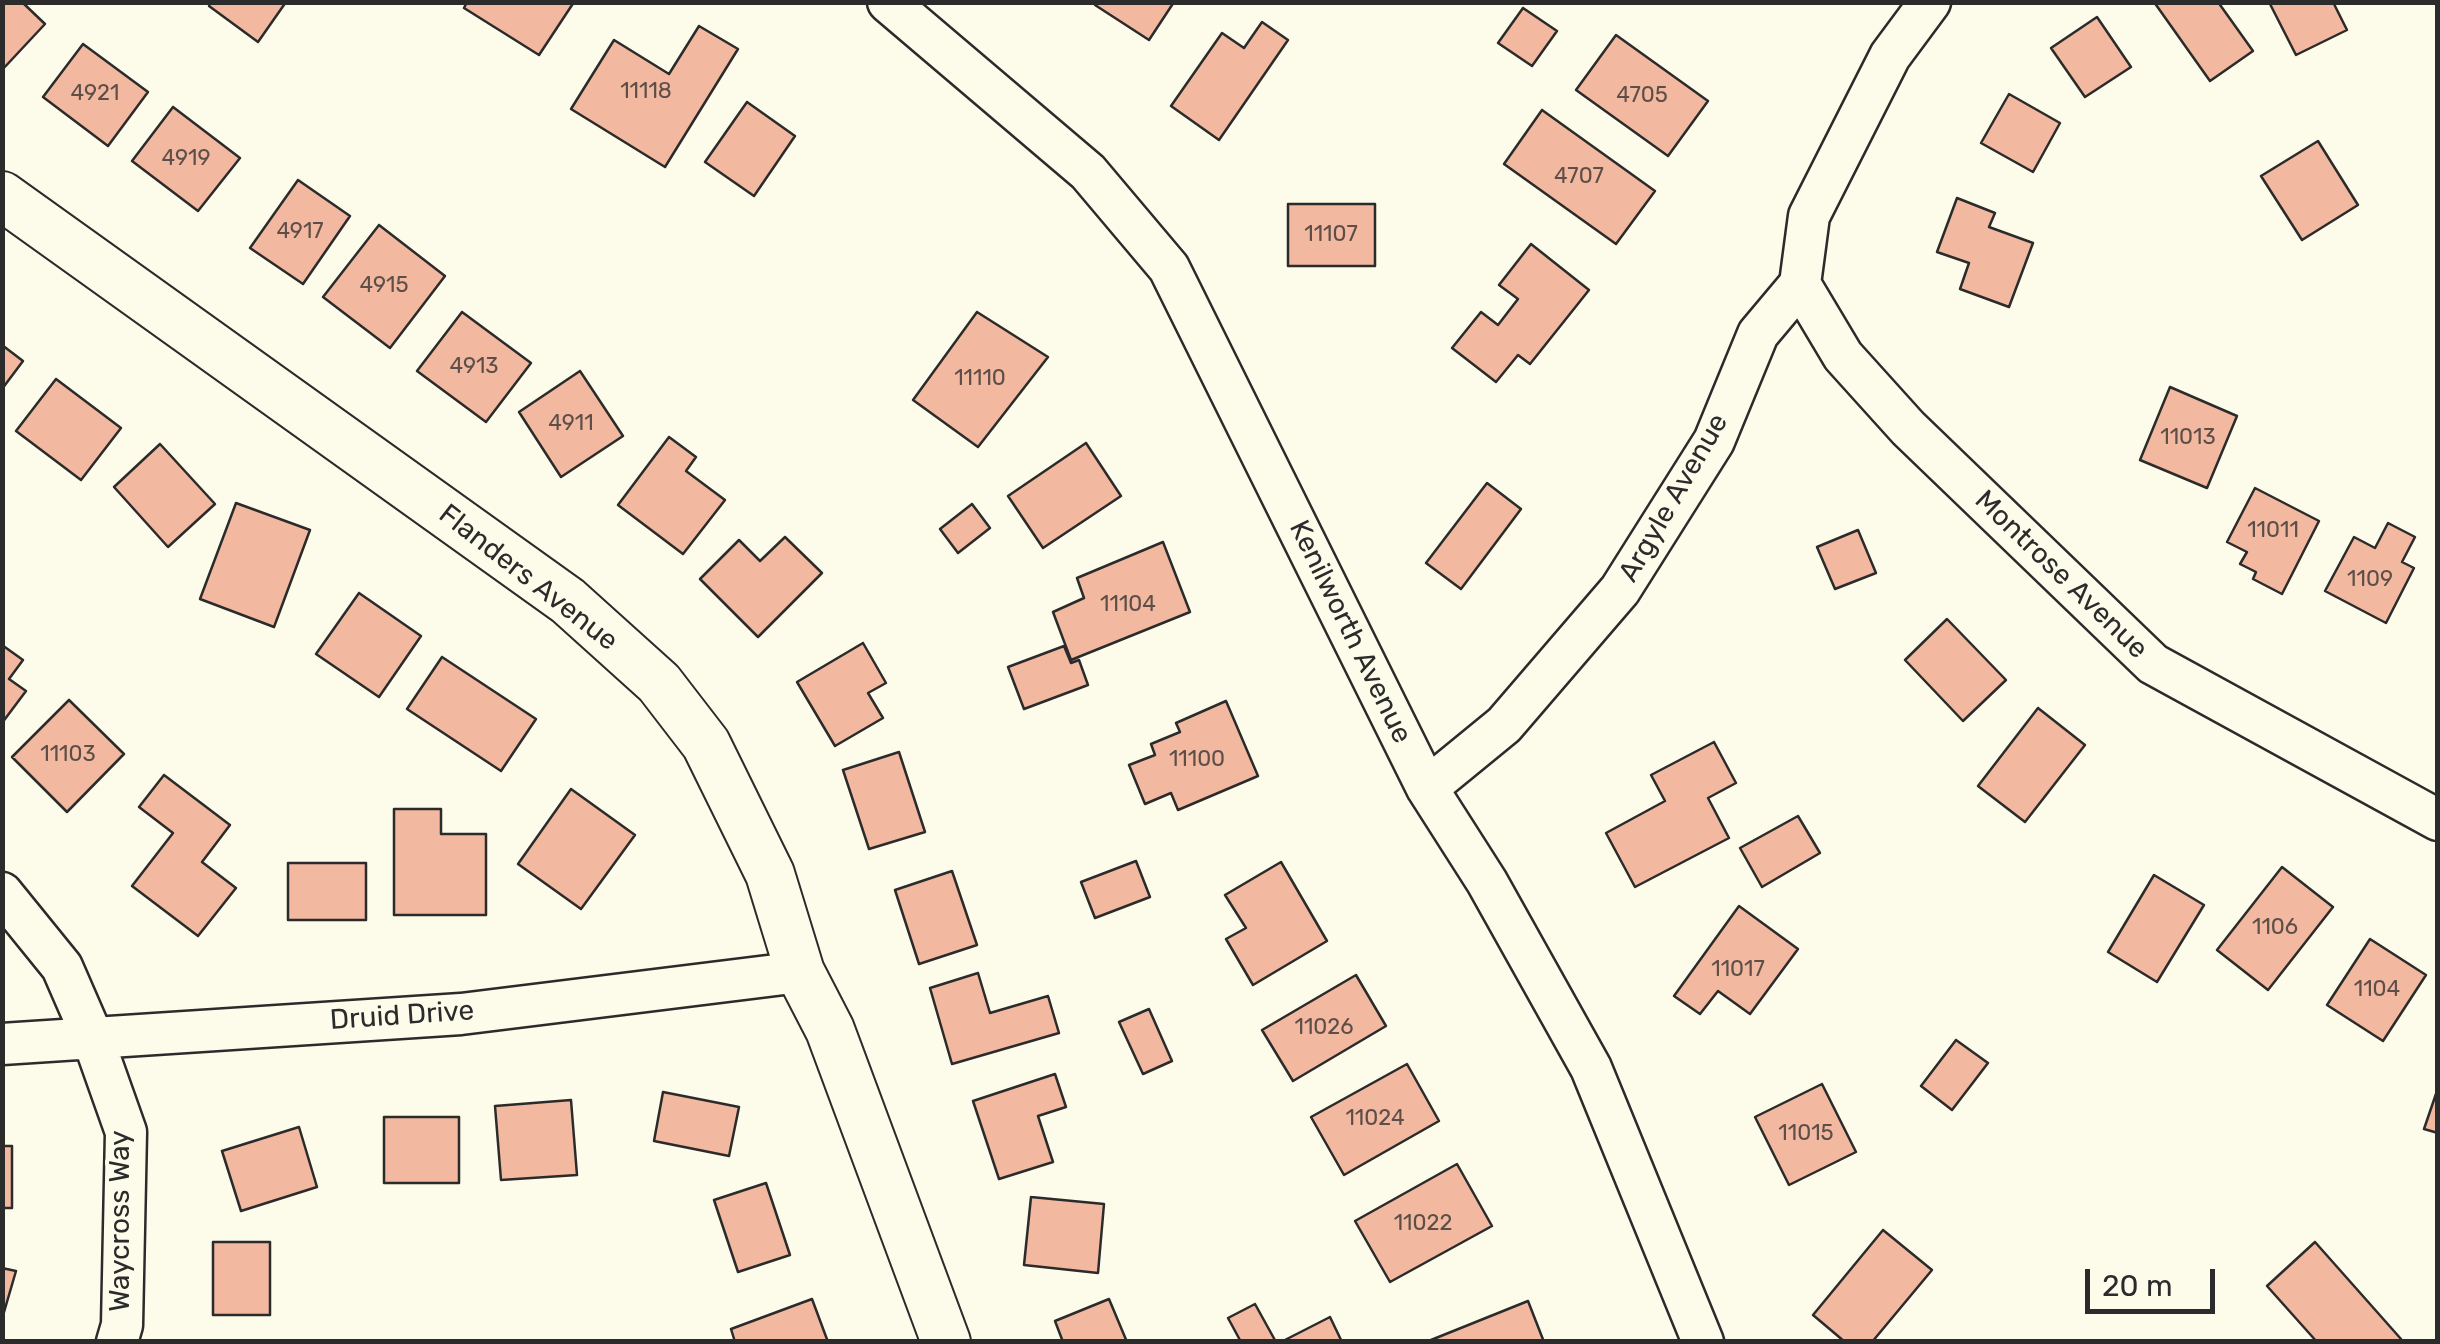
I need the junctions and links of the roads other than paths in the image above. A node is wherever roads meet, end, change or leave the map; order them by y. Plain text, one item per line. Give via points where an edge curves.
1 (888, 2) edge
2 (1930, 2) edge
3 (2, 196) edge
4 (1800, 284) junction
5 (1427, 788) junction
6 (2438, 820) edge
7 (2, 893) edge
8 (800, 972) junction
9 (92, 1036) junction
10 (2, 1044) edge
11 (118, 1342) edge
12 (946, 1342) edge
13 (1703, 1342) edge

1 - 5 street, Kenilworth Avenue via 1088,172 1169,268
2 - 4 street via 1890,56 1809,216
3 - 8 street, Flanders Avenue via 568,601 659,683 706,744 770,874
4 - 5 street, Argyle Avenue via 1758,334 1714,442 1620,590 1504,725
4 - 6 street, Montrose Avenue via 1843,356 1908,428 2153,664
5 - 13 street, Kenilworth Avenue via 1590,1068
7 - 9 street, Waycross Way via 62,967
8 - 9 street, Druid Drive via 461,1014
8 - 12 street, Flanders Avenue via 830,1030
9 - 10 street, Druid Drive
9 - 11 street, Waycross Way via 126,1132

